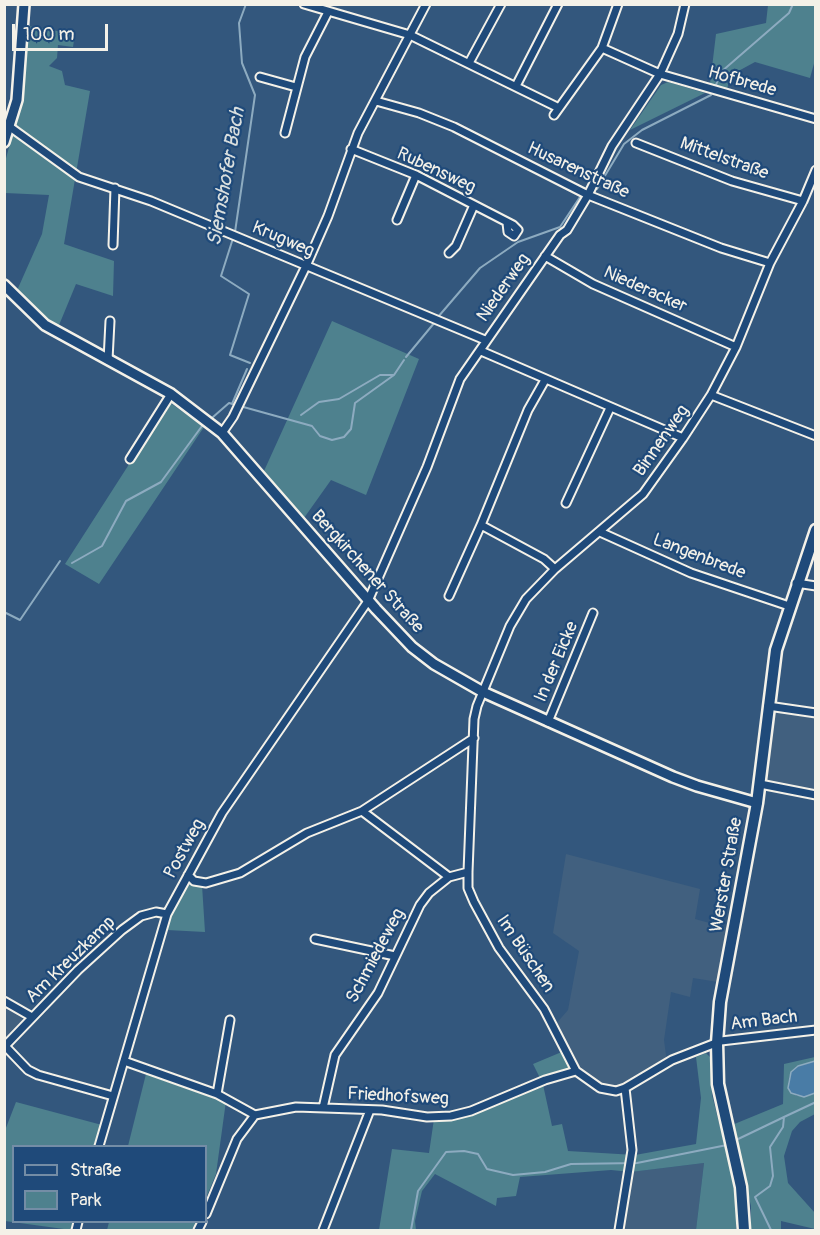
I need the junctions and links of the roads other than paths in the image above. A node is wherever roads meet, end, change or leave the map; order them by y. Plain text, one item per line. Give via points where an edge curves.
1 (24, 4) edge
2 (304, 4) edge
3 (426, 4) edge
4 (501, 4) edge
5 (558, 4) edge
6 (618, 4) edge
7 (686, 4) edge
8 (328, 12) junction
9 (410, 35) junction
10 (602, 48) junction
11 (469, 63) junction
12 (660, 74) junction
13 (260, 77) dead end
14 (516, 86) junction
15 (296, 87) junction
16 (376, 101) junction
17 (559, 108) junction
18 (554, 115) dead end
19 (816, 119) edge
20 (10, 127) junction
21 (285, 133) dead end
22 (4, 142) edge
23 (636, 143) dead end
24 (351, 149) junction
25 (816, 170) edge
26 (416, 175) junction
27 (115, 188) junction
28 (588, 195) junction
29 (803, 201) junction
30 (474, 205) junction
31 (397, 220) dead end
32 (507, 222) dead end
33 (113, 245) dead end
34 (449, 253) dead end
35 (545, 256) junction
36 (770, 263) junction
37 (306, 266) junction
38 (4, 285) edge
39 (110, 321) dead end
40 (485, 340) junction
41 (736, 347) junction
42 (481, 351) junction
43 (108, 360) junction
44 (545, 380) junction
45 (171, 394) junction
46 (711, 395) junction
47 (610, 408) junction
48 (222, 433) junction
49 (816, 436) edge
50 (683, 438) junction
51 (130, 459) dead end
52 (566, 504) dead end
53 (481, 525) junction
54 (816, 530) edge
55 (600, 532) junction
56 (555, 569) junction
57 (796, 583) junction
58 (816, 586) edge
59 (449, 596) dead end
60 (369, 601) junction
61 (789, 606) junction
62 (593, 613) dead end
63 (483, 692) junction
64 (768, 706) junction
65 (816, 713) edge
66 (548, 722) junction
67 (474, 738) junction
68 (760, 784) junction
69 (816, 795) edge
70 (757, 803) junction
71 (362, 811) junction
72 (468, 872) junction
73 (188, 875) junction
74 (449, 877) junction
75 (167, 914) junction
76 (315, 939) dead end
77 (395, 956) junction
78 (4, 1001) edge
79 (32, 1017) junction
80 (230, 1020) dead end
81 (816, 1030) edge
82 (717, 1043) junction
83 (5, 1046) edge
84 (124, 1061) junction
85 (576, 1071) junction
86 (625, 1088) junction
87 (217, 1094) junction
88 (113, 1096) junction
89 (323, 1108) junction
90 (370, 1110) junction
91 (255, 1115) junction
92 (99, 1145) edge
93 (207, 1212) edge
94 (323, 1230) edge
95 (619, 1230) edge
96 (744, 1230) edge

1 - 20 street via 20,75
2 - 8 street
3 - 9 street
4 - 11 street
5 - 14 street
6 - 10 street
7 - 12 street, Niederweg
8 - 9 street
8 - 15 street via 305,57
9 - 11 street
9 - 16 street
10 - 12 street, Hofbrede
10 - 17 street
11 - 14 street
12 - 19 street, Hofbrede
12 - 28 street, Niederweg via 612,146
13 - 15 street
14 - 17 street
15 - 21 street
16 - 24 street
16 - 28 street, Husarenstraße via 454,127
17 - 18 street
20 - 22 street
20 - 27 street, Krugweg via 79,177
23 - 29 street, Mittelstraße via 732,181
24 - 26 street, Rubensweg
24 - 37 street
25 - 29 street, Binnenweg
26 - 30 street, Rubensweg
26 - 31 street
27 - 33 street
27 - 37 street, Krugweg
28 - 35 street, Niederweg via 567,230
28 - 36 street, Husarenstraße via 721,249
29 - 36 street, Binnenweg
30 - 32 street, Rubensweg
30 - 34 street
35 - 40 street, Niederweg
35 - 41 street, Niederacker via 593,284
36 - 41 street, Binnenweg
37 - 40 street, Krugweg
37 - 48 street
38 - 43 street, Bergkirchener Straße via 45,325
39 - 43 street
40 - 42 street, Niederweg
41 - 46 street, Binnenweg
42 - 44 street
42 - 60 street, Niederweg via 460,379
43 - 45 street, Bergkirchener Straße
44 - 47 street
44 - 53 street via 528,410
45 - 48 street, Bergkirchener Straße
45 - 51 street
46 - 49 street
46 - 50 street, Binnenweg
47 - 50 street
47 - 52 street
48 - 60 street, Bergkirchener Straße
50 - 55 street, Binnenweg via 643,494
53 - 56 street
53 - 59 street
54 - 57 main road, Werster Straße
55 - 56 street, Binnenweg
55 - 61 street, Langenbrede via 692,573
56 - 63 street, Binnenweg via 517,614
57 - 58 street
57 - 61 main road, Werster Straße
60 - 63 street, Bergkirchener Straße via 423,656
60 - 73 street, Postweg via 222,813
61 - 64 main road, Werster Straße via 776,650
62 - 66 street, In der Eicke
63 - 66 street, Bergkirchener Straße
63 - 67 street, Im Büschen via 474,719
64 - 65 street
64 - 68 main road, Werster Straße
66 - 70 street, Bergkirchener Straße via 697,786
67 - 71 street
67 - 72 street, Im Büschen
68 - 69 street
68 - 70 main road, Werster Straße
70 - 82 main road, Werster Straße via 720,1002
71 - 73 street via 307,833 229,878 206,883 194,881
71 - 74 street
72 - 74 street, Schmiedeweg
72 - 85 street, Im Büschen via 468,888 474,902 500,948 544,1009
73 - 75 street, Postweg
74 - 77 street, Schmiedeweg via 420,905
75 - 79 street, Am Kreuzkamp via 141,916 122,930
75 - 84 street, Postweg
76 - 77 street
77 - 89 street, Schmiedeweg via 378,993 335,1055
78 - 79 street
79 - 83 street, Am Kreuzkamp
80 - 87 street
81 - 82 street, Am Bach
82 - 86 street via 672,1060
82 - 96 main road, Werster Straße via 719,1097 741,1187
83 - 88 street via 38,1075
84 - 87 street
84 - 88 street, Postweg
85 - 86 street, Im Büschen via 600,1088
85 - 90 street, Friedhofsweg via 452,1116
86 - 95 street via 632,1132
87 - 91 street
88 - 92 street, Postweg
89 - 90 street, Friedhofsweg
89 - 91 street, Friedhofsweg via 296,1107
90 - 94 street
91 - 93 street via 237,1139

